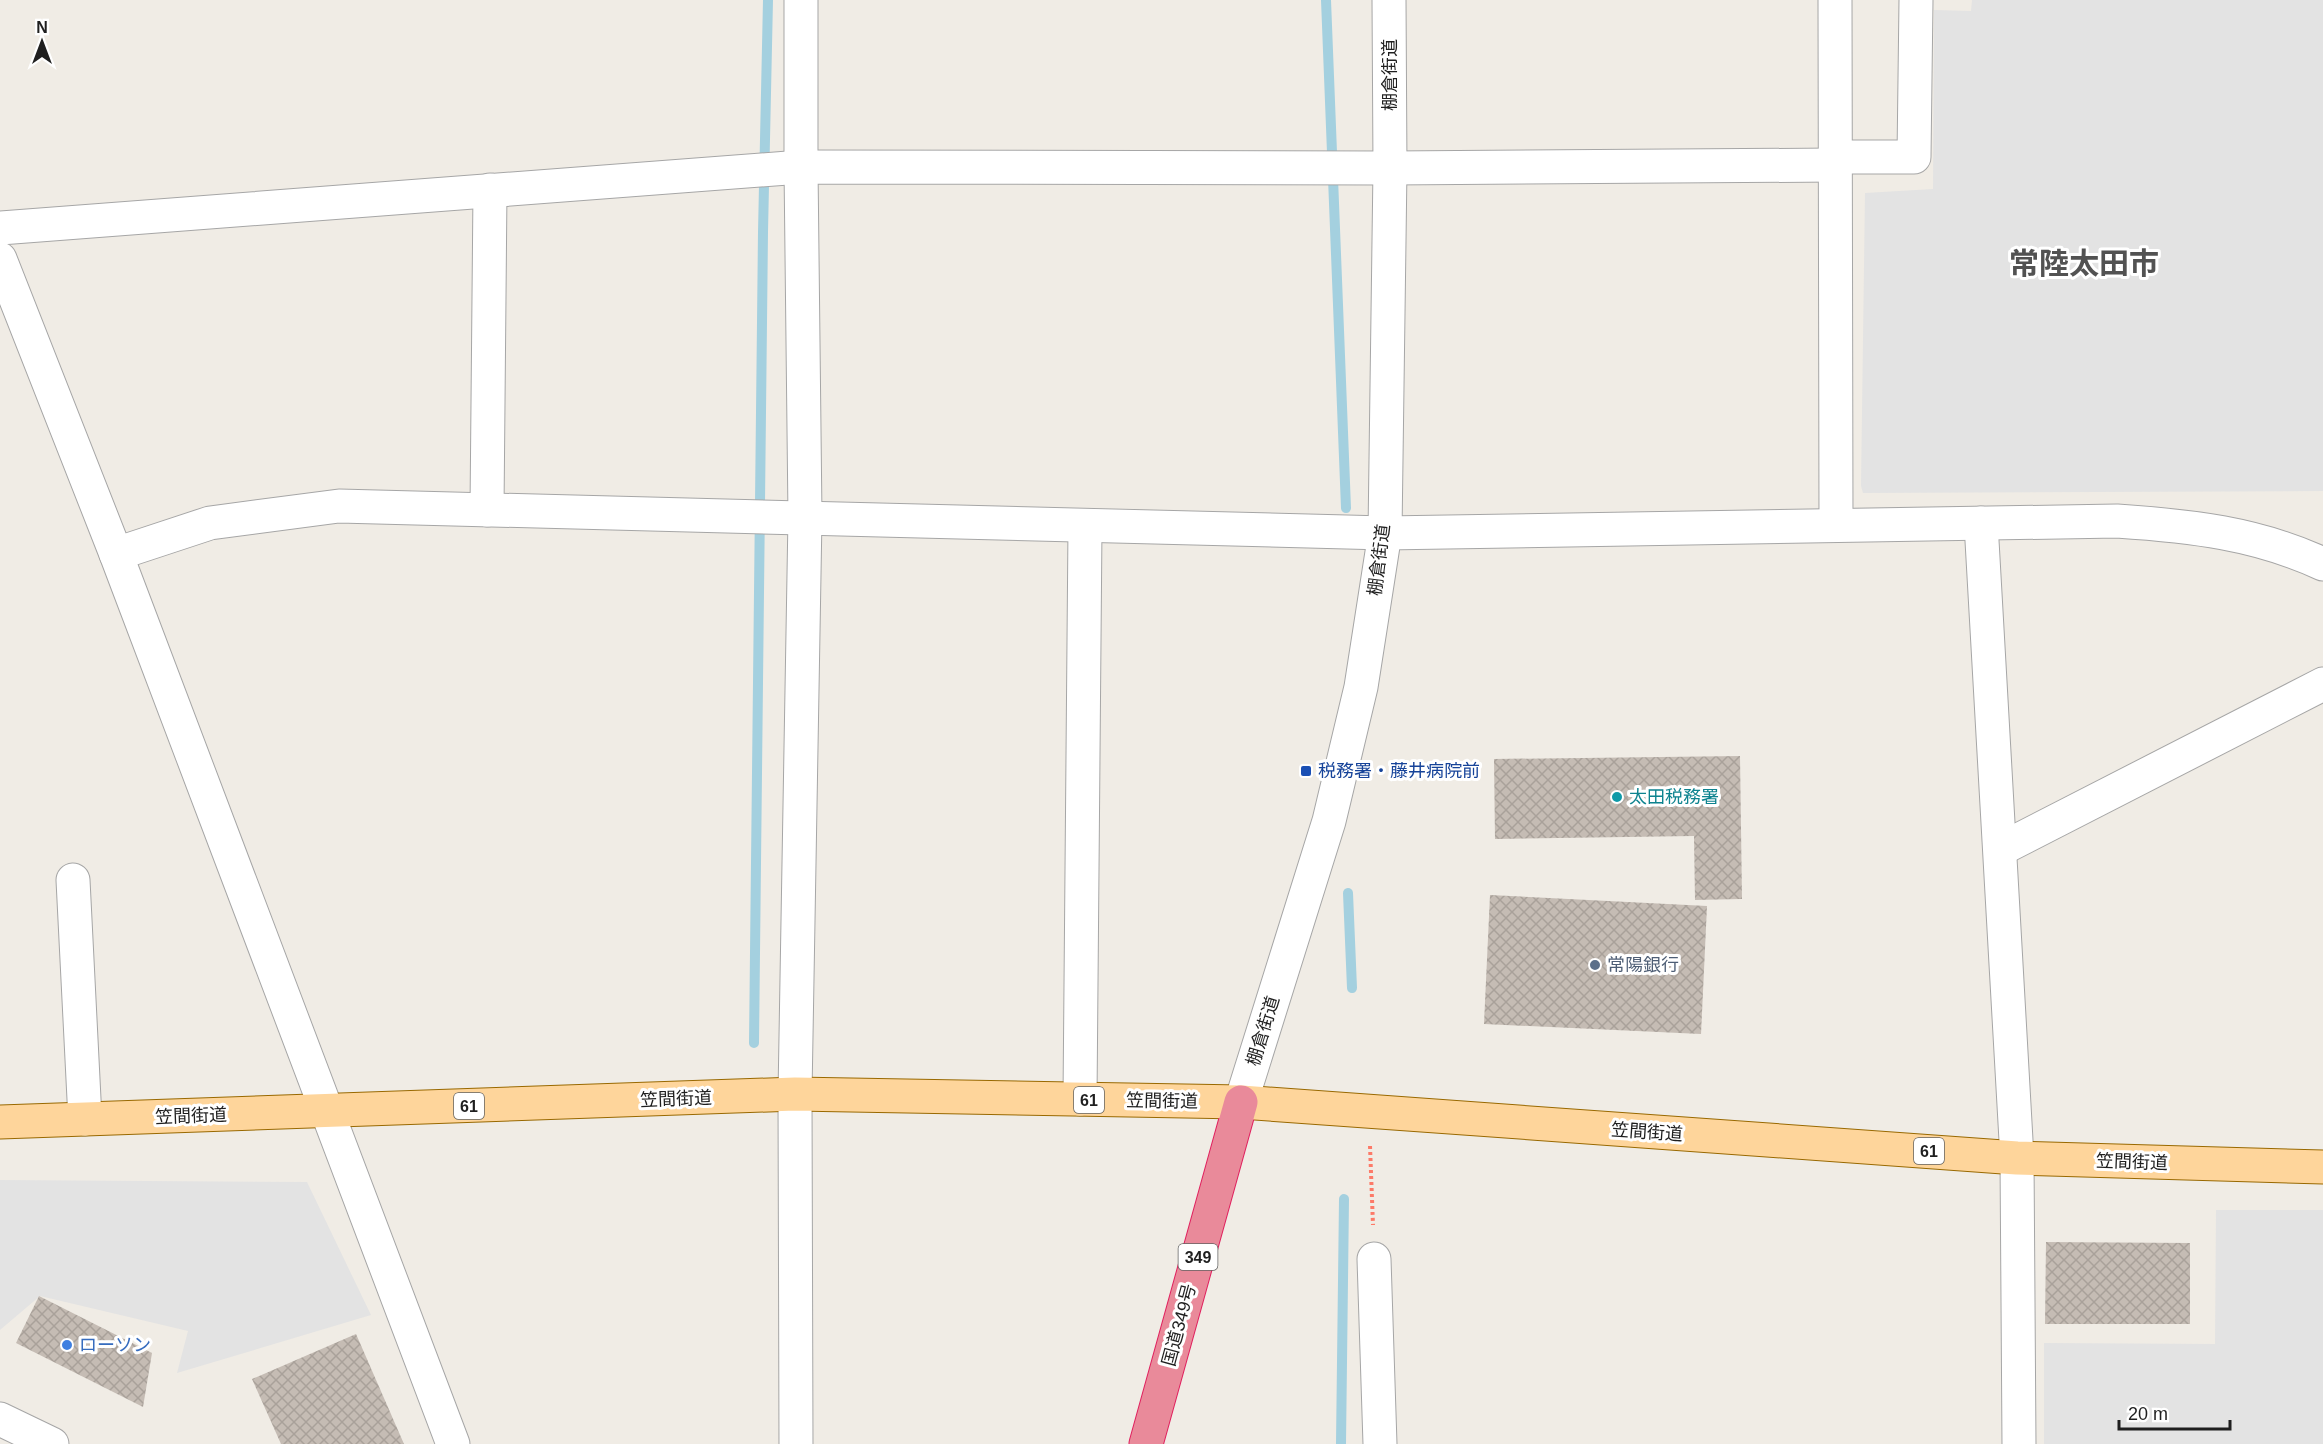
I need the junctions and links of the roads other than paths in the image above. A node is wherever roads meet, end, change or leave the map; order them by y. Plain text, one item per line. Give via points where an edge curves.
1 (801, 0) edge
2 (1389, 0) edge
3 (1835, 0) edge
4 (1916, 0) edge
5 (1835, 161) junction
6 (801, 166) junction
7 (1390, 168) junction
8 (490, 190) junction
9 (0, 228) edge
10 (0, 259) edge
11 (487, 510) junction
12 (805, 516) junction
13 (1982, 523) junction
14 (1836, 525) junction
15 (1085, 527) junction
16 (1385, 533) junction
17 (117, 554) junction
18 (2323, 564) edge
19 (2323, 684) edge
20 (2001, 849) junction
21 (73, 879) dead end
22 (795, 1094) junction
23 (1080, 1099) junction
24 (1241, 1102) junction
25 (326, 1111) junction
26 (86, 1119) junction
27 (0, 1122) edge
28 (2018, 1158) junction
29 (2323, 1167) edge
30 (1374, 1259) road end
31 (0, 1419) edge
32 (52, 1444) edge
33 (453, 1444) edge
34 (796, 1444) edge
35 (1146, 1444) edge
36 (1380, 1444) edge
37 (2019, 1444) edge

1 - 6 street
2 - 7 street, 棚倉街道
3 - 5 street
4 - 5 street via 1914,157
5 - 7 street
5 - 14 street
6 - 7 street
6 - 8 street
6 - 12 street
7 - 16 street, 棚倉街道
8 - 9 street
8 - 11 street
10 - 17 street
11 - 12 street
11 - 17 street via 339,506 210,523
12 - 15 street
12 - 22 street
13 - 14 street
13 - 18 street via 2117,521 2181,525 2244,536
13 - 20 street
14 - 16 street
15 - 16 street
15 - 23 street
16 - 24 street, 棚倉街道 via 1361,687 1329,821
17 - 25 street
19 - 20 street
20 - 28 street
21 - 26 street
22 - 23 main road, 笠間街道 / 61
22 - 25 main road, 笠間街道 / 61
22 - 34 street
23 - 24 main road, 笠間街道 / 61
24 - 28 main road, 笠間街道 / 61
24 - 35 highway, 国道349号 / 349
25 - 26 main road, 笠間街道 / 61
25 - 33 street
26 - 27 main road, 笠間街道 / 61
28 - 29 main road, 笠間街道 / 61
28 - 37 street
30 - 36 street
31 - 32 street

